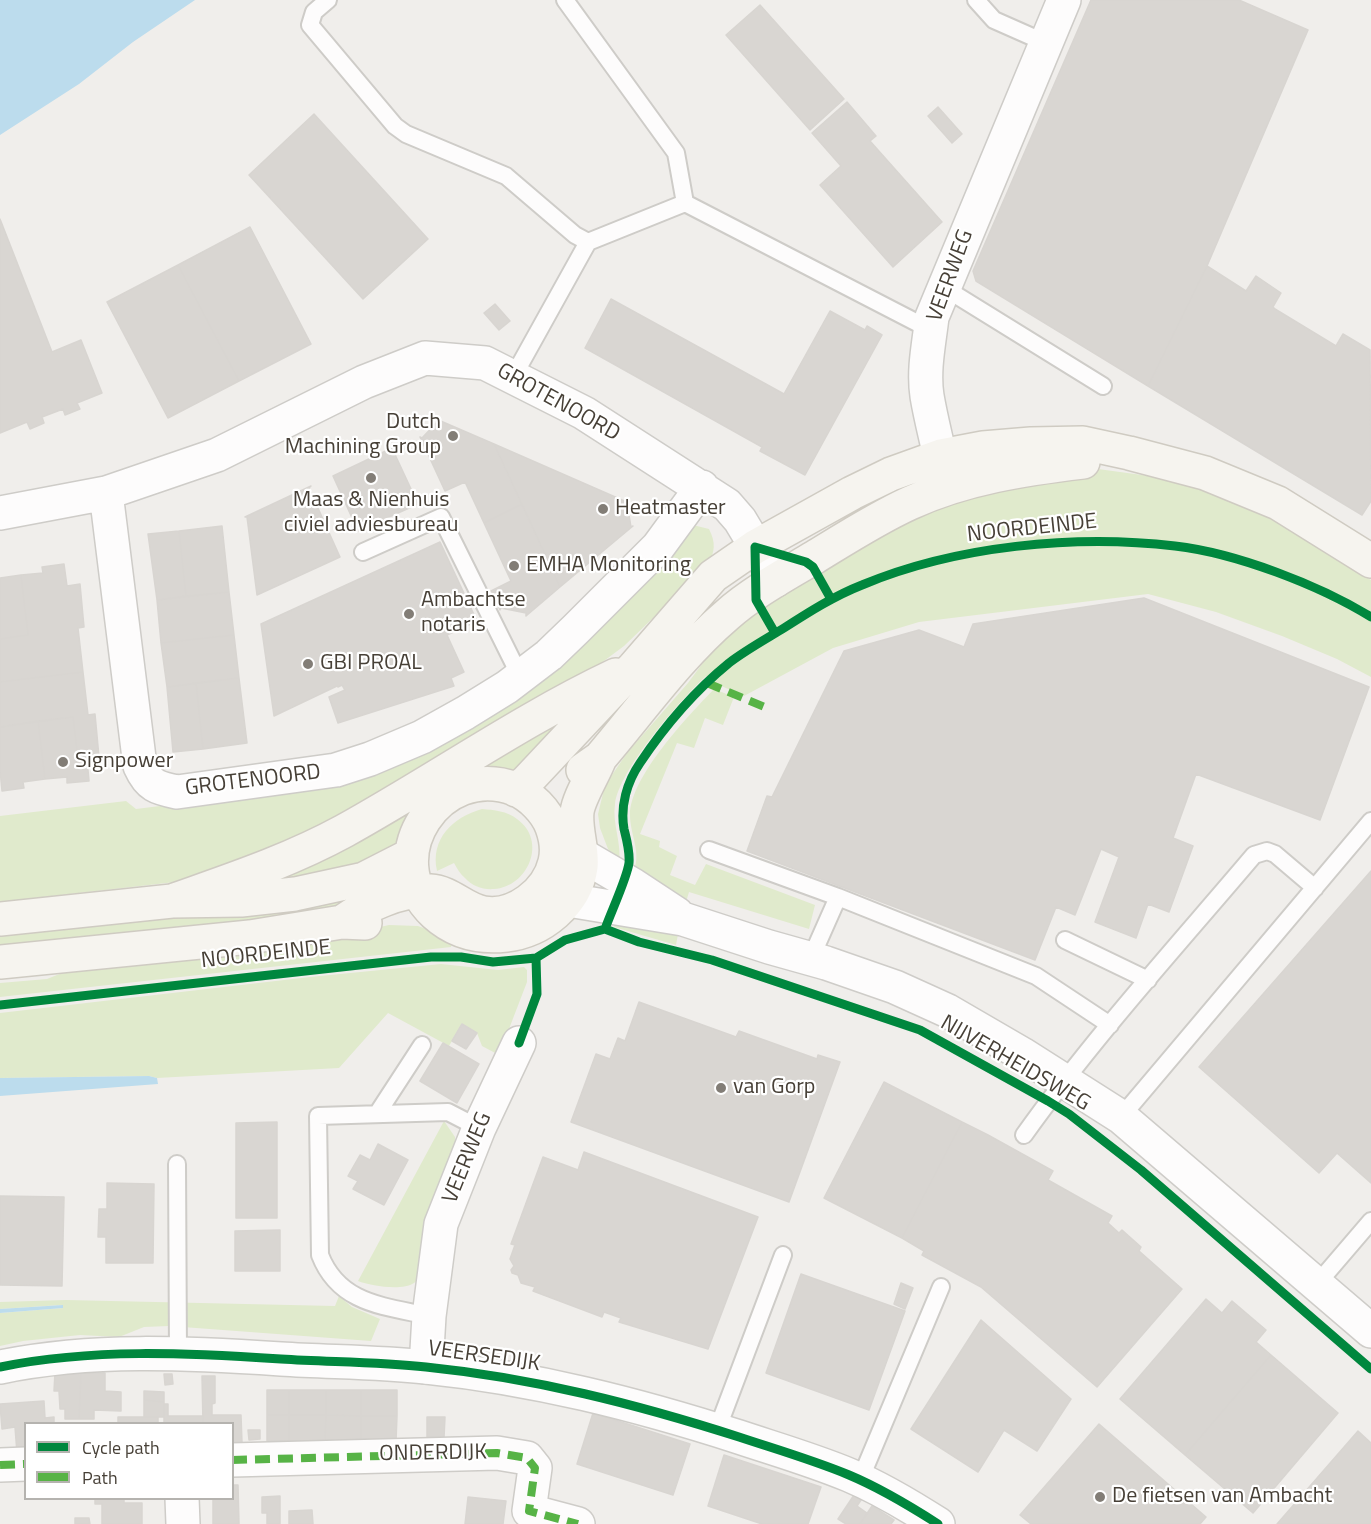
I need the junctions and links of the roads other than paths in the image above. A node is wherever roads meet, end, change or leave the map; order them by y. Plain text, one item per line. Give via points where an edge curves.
1 (328, 0) edge
2 (565, 0) edge
3 (976, 0) edge
4 (1064, 0) edge
5 (1046, 43) junction
6 (685, 203) junction
7 (588, 242) junction
8 (943, 287) junction
9 (930, 330) junction
10 (513, 377) junction
11 (1103, 386) dead end
12 (1129, 453) junction
13 (941, 456) junction
14 (702, 487) junction
15 (946, 489) junction
16 (106, 493) junction
17 (0, 513) edge
18 (755, 547) junction
19 (363, 552) dead end
20 (1371, 561) edge
21 (776, 580) junction
22 (634, 667) junction
23 (520, 676) junction
24 (516, 790) junction
25 (1371, 821) edge
26 (565, 835) junction
27 (709, 850) dead end
28 (411, 855) junction
29 (1315, 888) junction
30 (838, 897) junction
31 (423, 900) junction
32 (568, 900) junction
33 (172, 901) junction
34 (0, 919) edge
35 (683, 919) junction
36 (1065, 940) dead end
37 (811, 958) junction
38 (0, 962) edge
39 (1148, 980) junction
40 (1110, 1025) junction
41 (519, 1043) dead end
42 (422, 1045) dead end
43 (1066, 1081) junction
44 (377, 1114) junction
45 (1121, 1117) junction
46 (479, 1128) junction
47 (1024, 1135) dead end
48 (177, 1164) dead end
49 (1371, 1221) edge
50 (783, 1255) dead end
51 (1317, 1284) junction
52 (940, 1287) dead end
53 (429, 1316) junction
54 (1371, 1331) edge
55 (178, 1353) junction
56 (0, 1367) edge
57 (426, 1367) junction
58 (717, 1430) junction
59 (234, 1460) edge
60 (24, 1464) edge
61 (0, 1465) edge
62 (860, 1480) junction
63 (182, 1500) edge
64 (183, 1524) edge
65 (578, 1524) edge
66 (938, 1524) edge

1 - 7 lane via 314,12 310,25 395,126 506,176 575,236
2 - 6 lane via 676,153
3 - 5 lane via 994,20
4 - 5 street, VEERWEG
5 - 8 street, VEERWEG
6 - 7 lane
6 - 9 lane
7 - 10 lane
8 - 9 street, VEERWEG
8 - 11 lane
9 - 13 street, VEERWEG via 927,396
10 - 14 street, GROTENOORD via 584,413
10 - 16 street, GROTENOORD via 485,363 425,358 364,382 217,455
12 - 13 main road via 1083,443 992,447
12 - 15 main road via 1002,474
12 - 20 main road via 1205,473 1278,503
13 - 15 street, VEERWEG
13 - 18 main road via 852,493
14 - 18 street, GROTENOORD via 728,505
14 - 23 street, GROTENOORD via 658,547 549,655
15 - 21 main road via 869,524
16 - 17 street, GROTENOORD
16 - 23 street, GROTENOORD via 140,766 156,788 177,792 336,770 422,737
18 - 21 street, GROTENOORD
18 - 22 main road via 713,576
19 - 23 lane via 441,516
21 - 26 main road via 727,615 692,648 600,759
22 - 24 main road
22 - 33 main road via 556,705 342,832 265,869
24 - 26 main road via 537,804
24 - 28 main road via 480,784 458,790 440,801 416,833
25 - 29 lane
26 - 31 main road via 547,880 520,907 486,914 441,893
26 - 32 main road via 581,866
26 - 35 street, NIJVERHEIDSWEG
27 - 30 lane
28 - 31 main road via 411,874
28 - 33 main road via 364,879 295,894
29 - 39 lane, NIJVERHEIDSWEG via 1275,854 1267,851 1254,855
29 - 45 lane
30 - 37 lane
30 - 40 lane via 1036,976
31 - 32 main road via 445,923 468,934 488,937 530,930
31 - 38 main road, NOORDEINDE via 364,907 342,922 250,937
32 - 35 street, NIJVERHEIDSWEG
33 - 34 main road
35 - 37 street, NIJVERHEIDSWEG
36 - 39 lane
37 - 43 street, NIJVERHEIDSWEG via 895,987 948,1011
39 - 40 lane, NIJVERHEIDSWEG
40 - 43 lane, NIJVERHEIDSWEG
41 - 46 street, VEERWEG
42 - 44 lane
43 - 45 street, NIJVERHEIDSWEG
43 - 47 lane, NIJVERHEIDSWEG
44 - 46 lane via 448,1113
44 - 53 lane via 318,1116 320,1256 326,1270 343,1289 366,1302
45 - 51 street, NIJVERHEIDSWEG
46 - 53 street, VEERWEG via 441,1224
48 - 55 lane
49 - 51 lane
50 - 58 lane
51 - 54 street, NIJVERHEIDSWEG
52 - 62 lane
53 - 57 street, VEERWEG
55 - 56 street, VEERSEDIJK via 42,1358
55 - 57 street, VEERSEDIJK
57 - 58 street, VEERSEDIJK via 580,1392
58 - 62 street, VEERSEDIJK
59 - 65 street, ONDERDIJK via 498,1453 527,1458 535,1468 529,1511
60 - 61 street
62 - 66 street, VEERSEDIJK
63 - 64 street

